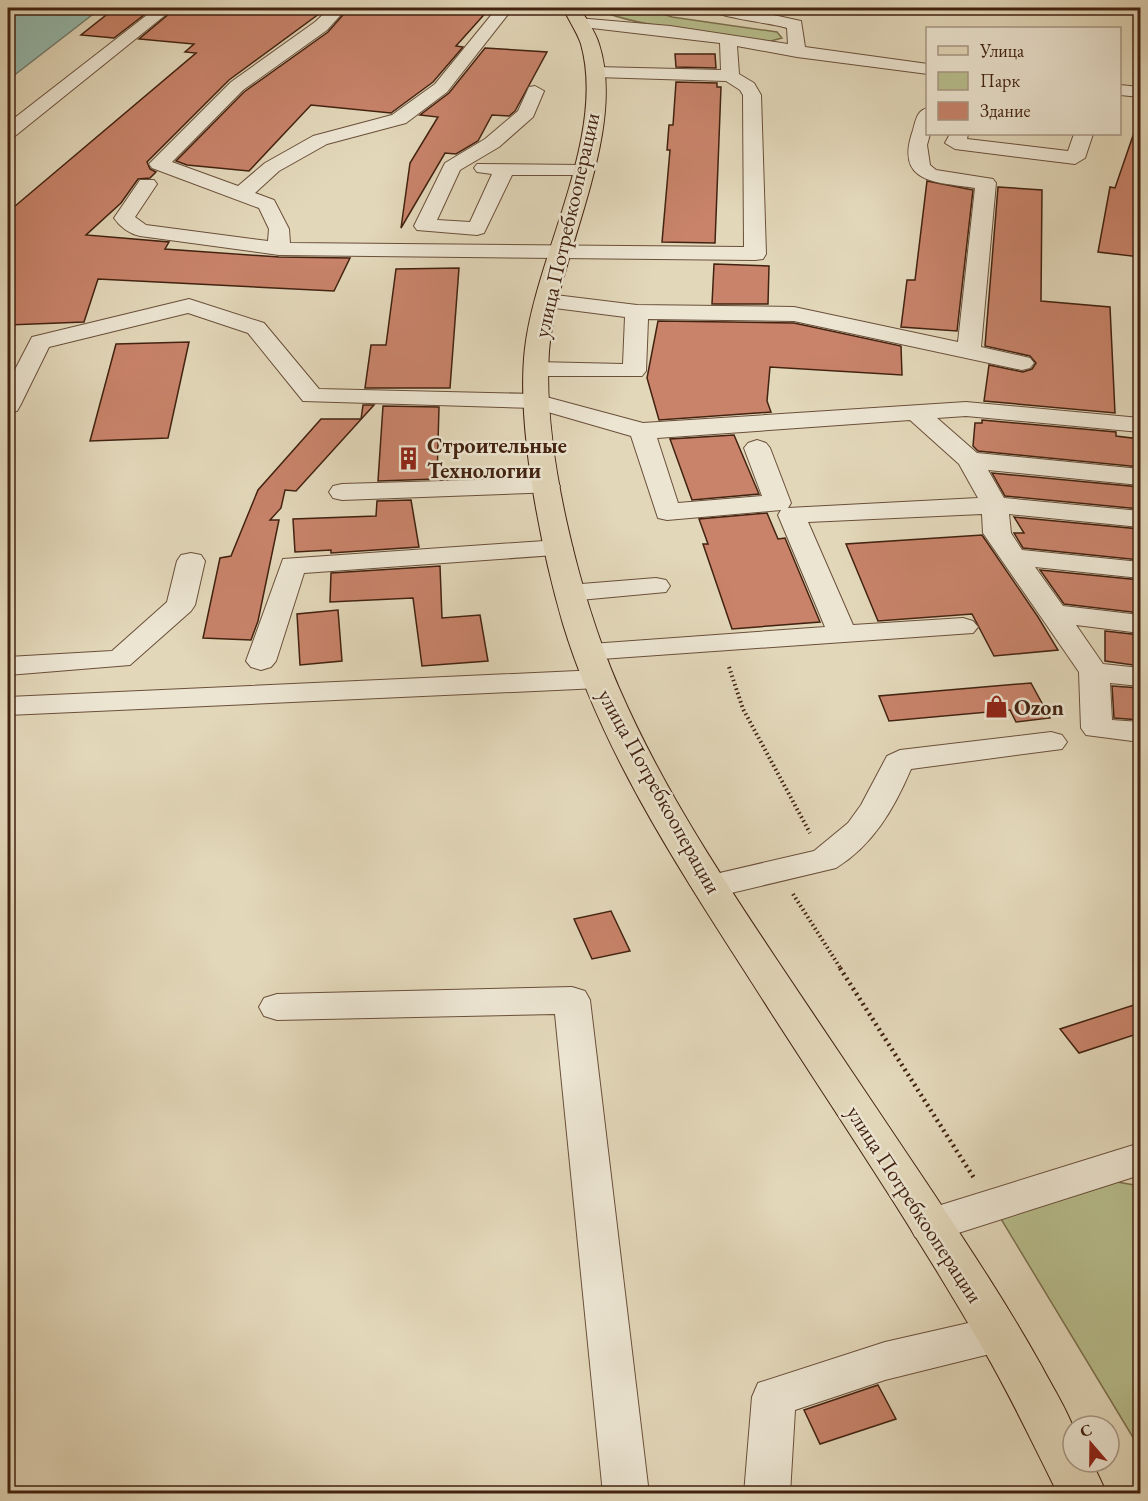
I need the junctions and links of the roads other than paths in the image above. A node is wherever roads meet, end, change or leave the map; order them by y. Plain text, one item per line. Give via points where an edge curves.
1 (166, 8) edge
2 (339, 8) edge
3 (506, 8) edge
4 (715, 8) edge
5 (577, 15) edge
6 (728, 40) junction
7 (797, 52) junction
8 (926, 69) edge
9 (596, 72) junction
10 (730, 76) junction
11 (1121, 90) edge
12 (535, 91) dead end
13 (1140, 92) edge
14 (926, 116) edge
15 (8, 132) edge
16 (959, 135) edge
17 (1083, 135) edge
18 (452, 167) junction
19 (505, 168) junction
20 (582, 171) junction
21 (147, 184) dead end
22 (240, 195) junction
23 (279, 249) junction
24 (559, 253) junction
25 (547, 301) junction
26 (637, 312) junction
27 (969, 352) junction
28 (1022, 363) dead end
29 (536, 385) junction
30 (8, 406) edge
31 (916, 413) junction
32 (1140, 425) edge
33 (642, 431) junction
34 (757, 448) dead end
35 (970, 460) junction
36 (1140, 477) edge
37 (547, 486) junction
38 (342, 492) dead end
39 (994, 505) junction
40 (1140, 519) edge
41 (560, 548) junction
42 (1014, 557) junction
43 (192, 561) dead end
44 (1140, 570) edge
45 (656, 586) dead end
46 (569, 593) junction
47 (1054, 614) junction
48 (1140, 624) edge
49 (963, 627) dead end
50 (842, 634) junction
51 (261, 661) dead end
52 (593, 665) junction
53 (8, 666) edge
54 (1094, 672) junction
55 (1140, 677) edge
56 (8, 706) edge
57 (1140, 732) edge
58 (1051, 742) dead end
59 (710, 886) junction
60 (277, 1006) dead end
61 (1140, 1160) edge
62 (930, 1225) junction
63 (999, 1335) junction
64 (626, 1494) edge
65 (767, 1494) edge
66 (1083, 1494) edge

1 - 15 street
2 - 22 street via 321,26 237,86 159,164
3 - 22 street via 441,88 399,119 320,140 272,167
4 - 7 street via 770,16 795,25
5 - 6 street
5 - 9 main road, улица Потребкооперации via 592,45
6 - 7 street
6 - 10 street
7 - 8 street
9 - 10 street
9 - 20 main road, улица Потребкооперации via 592,127
10 - 24 street via 748,87 752,95 755,254
11 - 13 street
12 - 18 street via 526,113 492,142
14 - 27 street via 916,145 920,167 930,175 986,183
16 - 17 street via 955,143 1075,158
18 - 19 street
18 - 19 street via 424,226 477,229
19 - 20 street
20 - 24 main road, улица Потребкооперации
21 - 23 street via 124,218 140,230
22 - 23 street via 267,204 279,229
23 - 24 street
24 - 25 main road, улица Потребкооперации
25 - 26 street
25 - 29 main road, улица Потребкооперации via 537,345
26 - 27 street via 794,314
26 - 29 street via 634,371
27 - 28 street
29 - 30 street via 312,396 256,328 189,306 40,342
29 - 33 street
29 - 37 main road, улица Потребкооперации
31 - 32 street via 966,409
31 - 33 street
31 - 35 street
33 - 34 street via 667,512 778,503
35 - 36 street
35 - 39 street
37 - 38 street
37 - 41 main road, улица Потребкооперации
39 - 40 street
39 - 42 street via 997,533
39 - 50 street via 791,515
41 - 46 main road, улица Потребкооперации
41 - 51 street via 293,565
42 - 44 street
42 - 47 street
43 - 53 street via 181,605 120,659
45 - 46 street
46 - 52 main road, улица Потребкооперации
47 - 48 street
47 - 54 street
49 - 50 street
50 - 52 street via 721,642
52 - 56 street
52 - 59 main road, улица Потребкооперации via 635,755
54 - 55 street
54 - 57 street via 1097,728
58 - 59 street via 911,757 898,763 882,801 852,841 824,860
59 - 62 main road, улица Потребкооперации
60 - 64 street via 572,1000
61 - 62 street
62 - 63 main road, улица Потребкооперации
63 - 65 street via 885,1361 774,1397
63 - 66 main road, улица Потребкооперации

